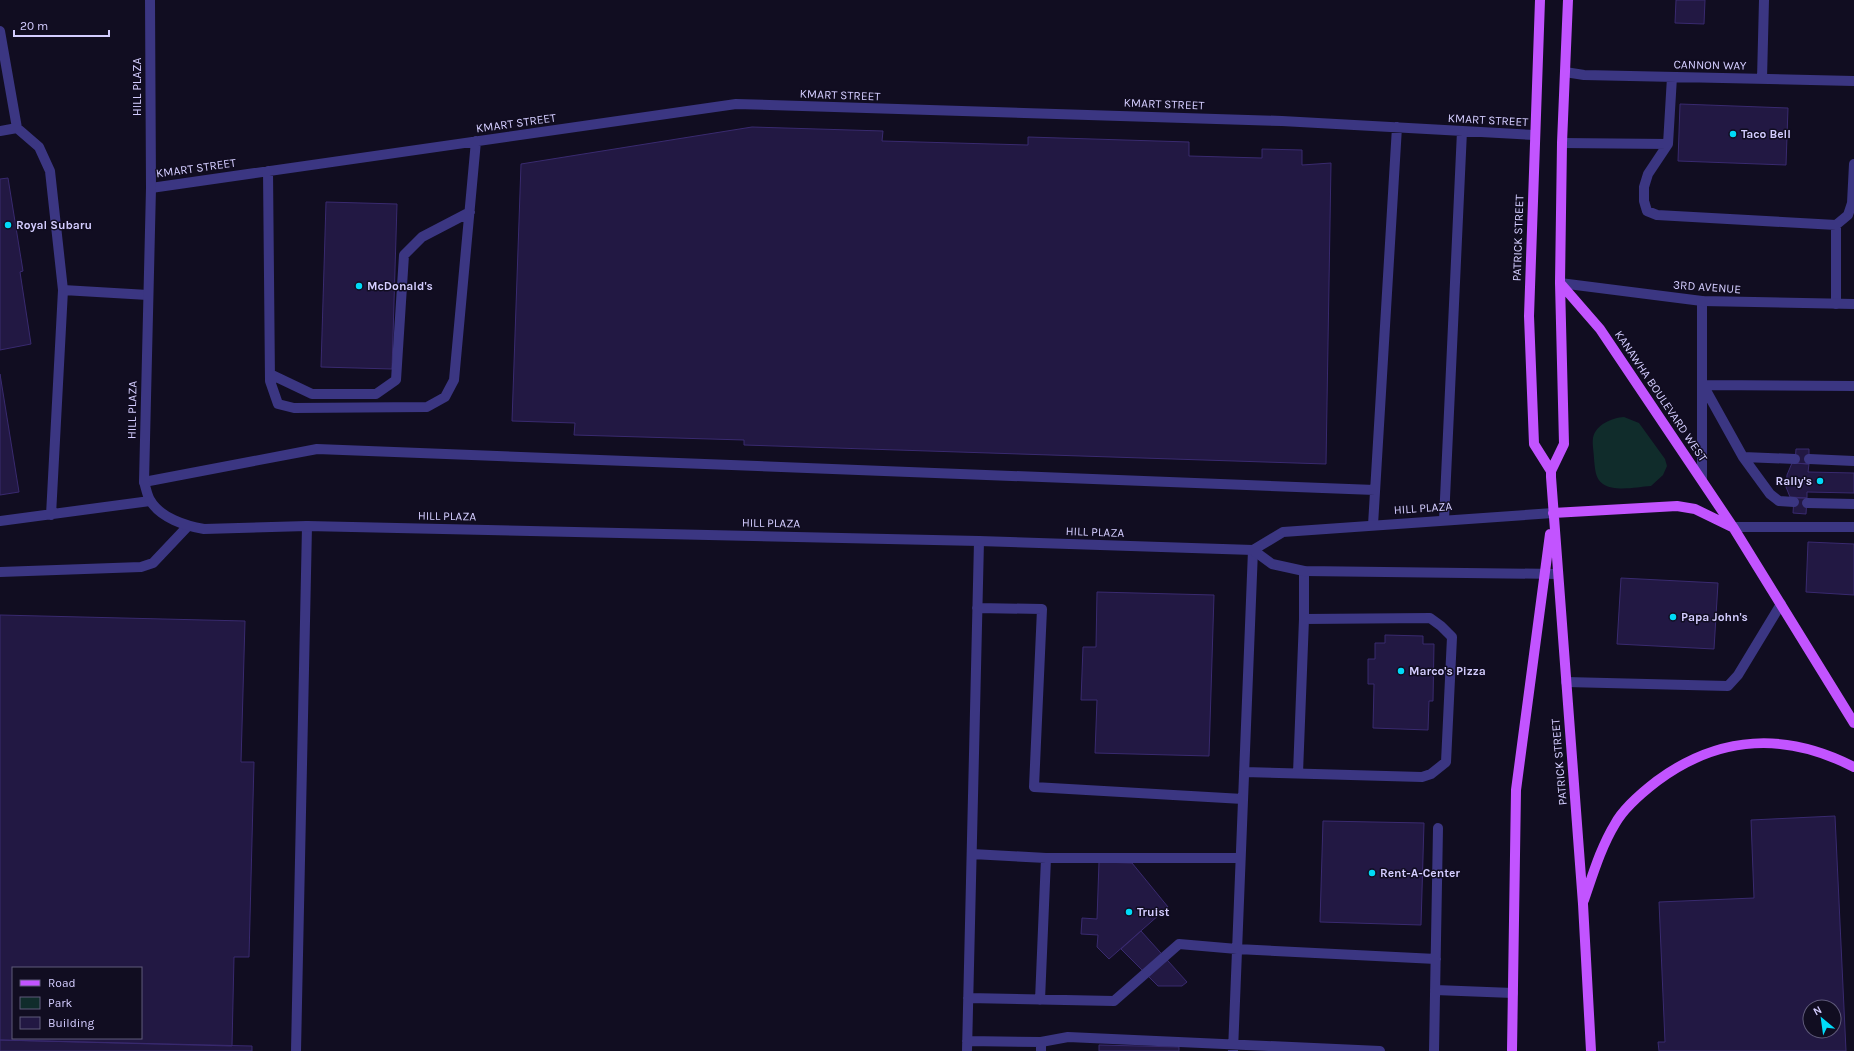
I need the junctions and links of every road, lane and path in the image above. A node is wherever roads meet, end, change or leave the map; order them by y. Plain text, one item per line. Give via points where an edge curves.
1 (150, 0) edge
2 (1540, 0) edge
3 (1568, 0) edge
4 (1764, 0) edge
5 (0, 31) edge
6 (1565, 72) junction
7 (1672, 77) junction
8 (1762, 79) junction
9 (1854, 81) edge
10 (1397, 127) junction
11 (17, 128) junction
12 (0, 130) edge
13 (1462, 131) junction
14 (1534, 135) junction
15 (476, 141) junction
16 (1562, 143) junction
17 (1668, 144) junction
18 (1854, 164) edge
19 (268, 171) junction
20 (151, 188) junction
21 (470, 212) junction
22 (1836, 225) junction
23 (1560, 284) junction
24 (63, 290) junction
25 (148, 295) junction
26 (1702, 301) junction
27 (1836, 304) junction
28 (1854, 304) edge
29 (270, 374) junction
30 (1703, 385) junction
31 (1854, 386) edge
32 (1743, 457) junction
33 (1795, 458) dead end
34 (1809, 459) dead end
35 (1854, 461) edge
36 (1551, 472) junction
37 (1702, 480) junction
38 (144, 482) junction
39 (1376, 490) junction
40 (150, 501) junction
41 (1794, 502) dead end
42 (1807, 503) dead end
43 (1854, 504) edge
44 (1552, 512) junction
45 (51, 515) junction
46 (1444, 520) junction
47 (0, 521) edge
48 (1373, 525) junction
49 (188, 526) junction
50 (307, 526) junction
51 (1734, 527) junction
52 (1854, 527) edge
53 (979, 541) junction
54 (1252, 550) junction
55 (1304, 571) junction
56 (0, 572) edge
57 (1545, 573) junction
58 (1557, 574) junction
59 (1781, 604) junction
60 (977, 608) junction
61 (1304, 619) junction
62 (1566, 682) junction
63 (1854, 723) edge
64 (1854, 767) edge
65 (1244, 772) junction
66 (1298, 773) junction
67 (1243, 799) junction
68 (1438, 828) dead end
69 (972, 854) junction
70 (1046, 858) junction
71 (1240, 858) junction
72 (1583, 904) junction
73 (1237, 949) junction
74 (1436, 959) junction
75 (1435, 990) junction
76 (1512, 993) junction
77 (968, 998) junction
78 (1040, 1000) junction
79 (967, 1046) edge
80 (1041, 1047) edge
81 (1233, 1047) edge
82 (296, 1051) edge
83 (1380, 1051) edge
84 (1434, 1051) edge
85 (1512, 1051) edge
86 (1591, 1051) edge

1 - 20 street, HILL PLAZA
2 - 14 main road, PATRICK STREET
3 - 6 main road, PATRICK STREET
4 - 8 street
5 - 11 street
6 - 7 street, CANNON WAY via 1584,75
6 - 16 main road, PATRICK STREET
7 - 8 street, CANNON WAY
7 - 17 street
8 - 9 street, CANNON WAY
10 - 13 street, KMART STREET
10 - 15 street, KMART STREET via 736,104
10 - 39 street
11 - 12 street
11 - 24 street via 39,147 50,171
13 - 14 street, KMART STREET
13 - 46 street
14 - 36 main road, PATRICK STREET via 1529,316 1534,444
15 - 19 street, KMART STREET
15 - 21 street
16 - 17 street
16 - 23 main road, PATRICK STREET
17 - 22 street via 1648,174 1644,187 1647,211 1656,215
18 - 22 street via 1852,203 1848,215
19 - 20 street, KMART STREET
19 - 29 street
20 - 25 street, HILL PLAZA
21 - 29 street via 422,237 404,255 396,380 376,394 312,394
21 - 29 street via 454,380 444,397 427,407 294,408 278,404
22 - 27 street
23 - 26 street, 3RD AVENUE
23 - 36 main road, PATRICK STREET via 1564,444
23 - 37 main road, KANAWHA BOULEVARD WEST via 1600,329
24 - 25 street
24 - 45 street
25 - 38 street, HILL PLAZA
26 - 27 street, 3RD AVENUE
26 - 30 street
27 - 28 street, 3RD AVENUE
30 - 31 street
30 - 32 street
30 - 37 street
32 - 33 street
32 - 41 street via 1770,494 1779,501
34 - 35 street
36 - 44 main road, PATRICK STREET
37 - 51 main road, KANAWHA BOULEVARD WEST
38 - 39 street via 317,449
38 - 40 street, HILL PLAZA
39 - 48 street
40 - 45 street
40 - 49 street, HILL PLAZA via 174,520
42 - 43 street
44 - 46 street, HILL PLAZA
44 - 51 main road via 1677,506 1695,509
44 - 57 main road
44 - 58 main road, PATRICK STREET
45 - 47 street
46 - 48 street, HILL PLAZA
48 - 54 street, HILL PLAZA via 1283,532
49 - 50 street, HILL PLAZA
49 - 56 street via 158,559 141,567
50 - 53 street, HILL PLAZA
50 - 82 street
51 - 52 street
51 - 59 main road, KANAWHA BOULEVARD WEST
53 - 54 street, HILL PLAZA
53 - 60 street
54 - 55 street via 1272,564
54 - 65 street
55 - 57 street
55 - 61 street
57 - 58 street
57 - 76 main road via 1516,790
58 - 62 main road, PATRICK STREET
59 - 62 street via 1738,675 1728,686
59 - 63 main road, KANAWHA BOULEVARD WEST
60 - 67 street via 1042,609 1034,787
60 - 69 street
61 - 66 street
61 - 66 street via 1430,618 1452,637 1446,762 1431,774 1422,777
62 - 72 main road, PATRICK STREET
64 - 72 main road via 1832,756 1798,747 1765,743 1740,744 1718,749 1678,765 1645,789 1615,822 1601,852
65 - 66 street
65 - 67 street
67 - 71 street
68 - 74 street
69 - 70 street
69 - 77 street
70 - 71 street
70 - 78 street
71 - 73 street
72 - 86 main road, PATRICK STREET
73 - 74 street
73 - 78 street via 1179,944 1114,1001
73 - 81 street
74 - 75 street
75 - 76 street
75 - 84 street
76 - 85 main road
77 - 78 street
77 - 79 street
79 - 80 street
80 - 81 street via 1068,1037
81 - 83 street

